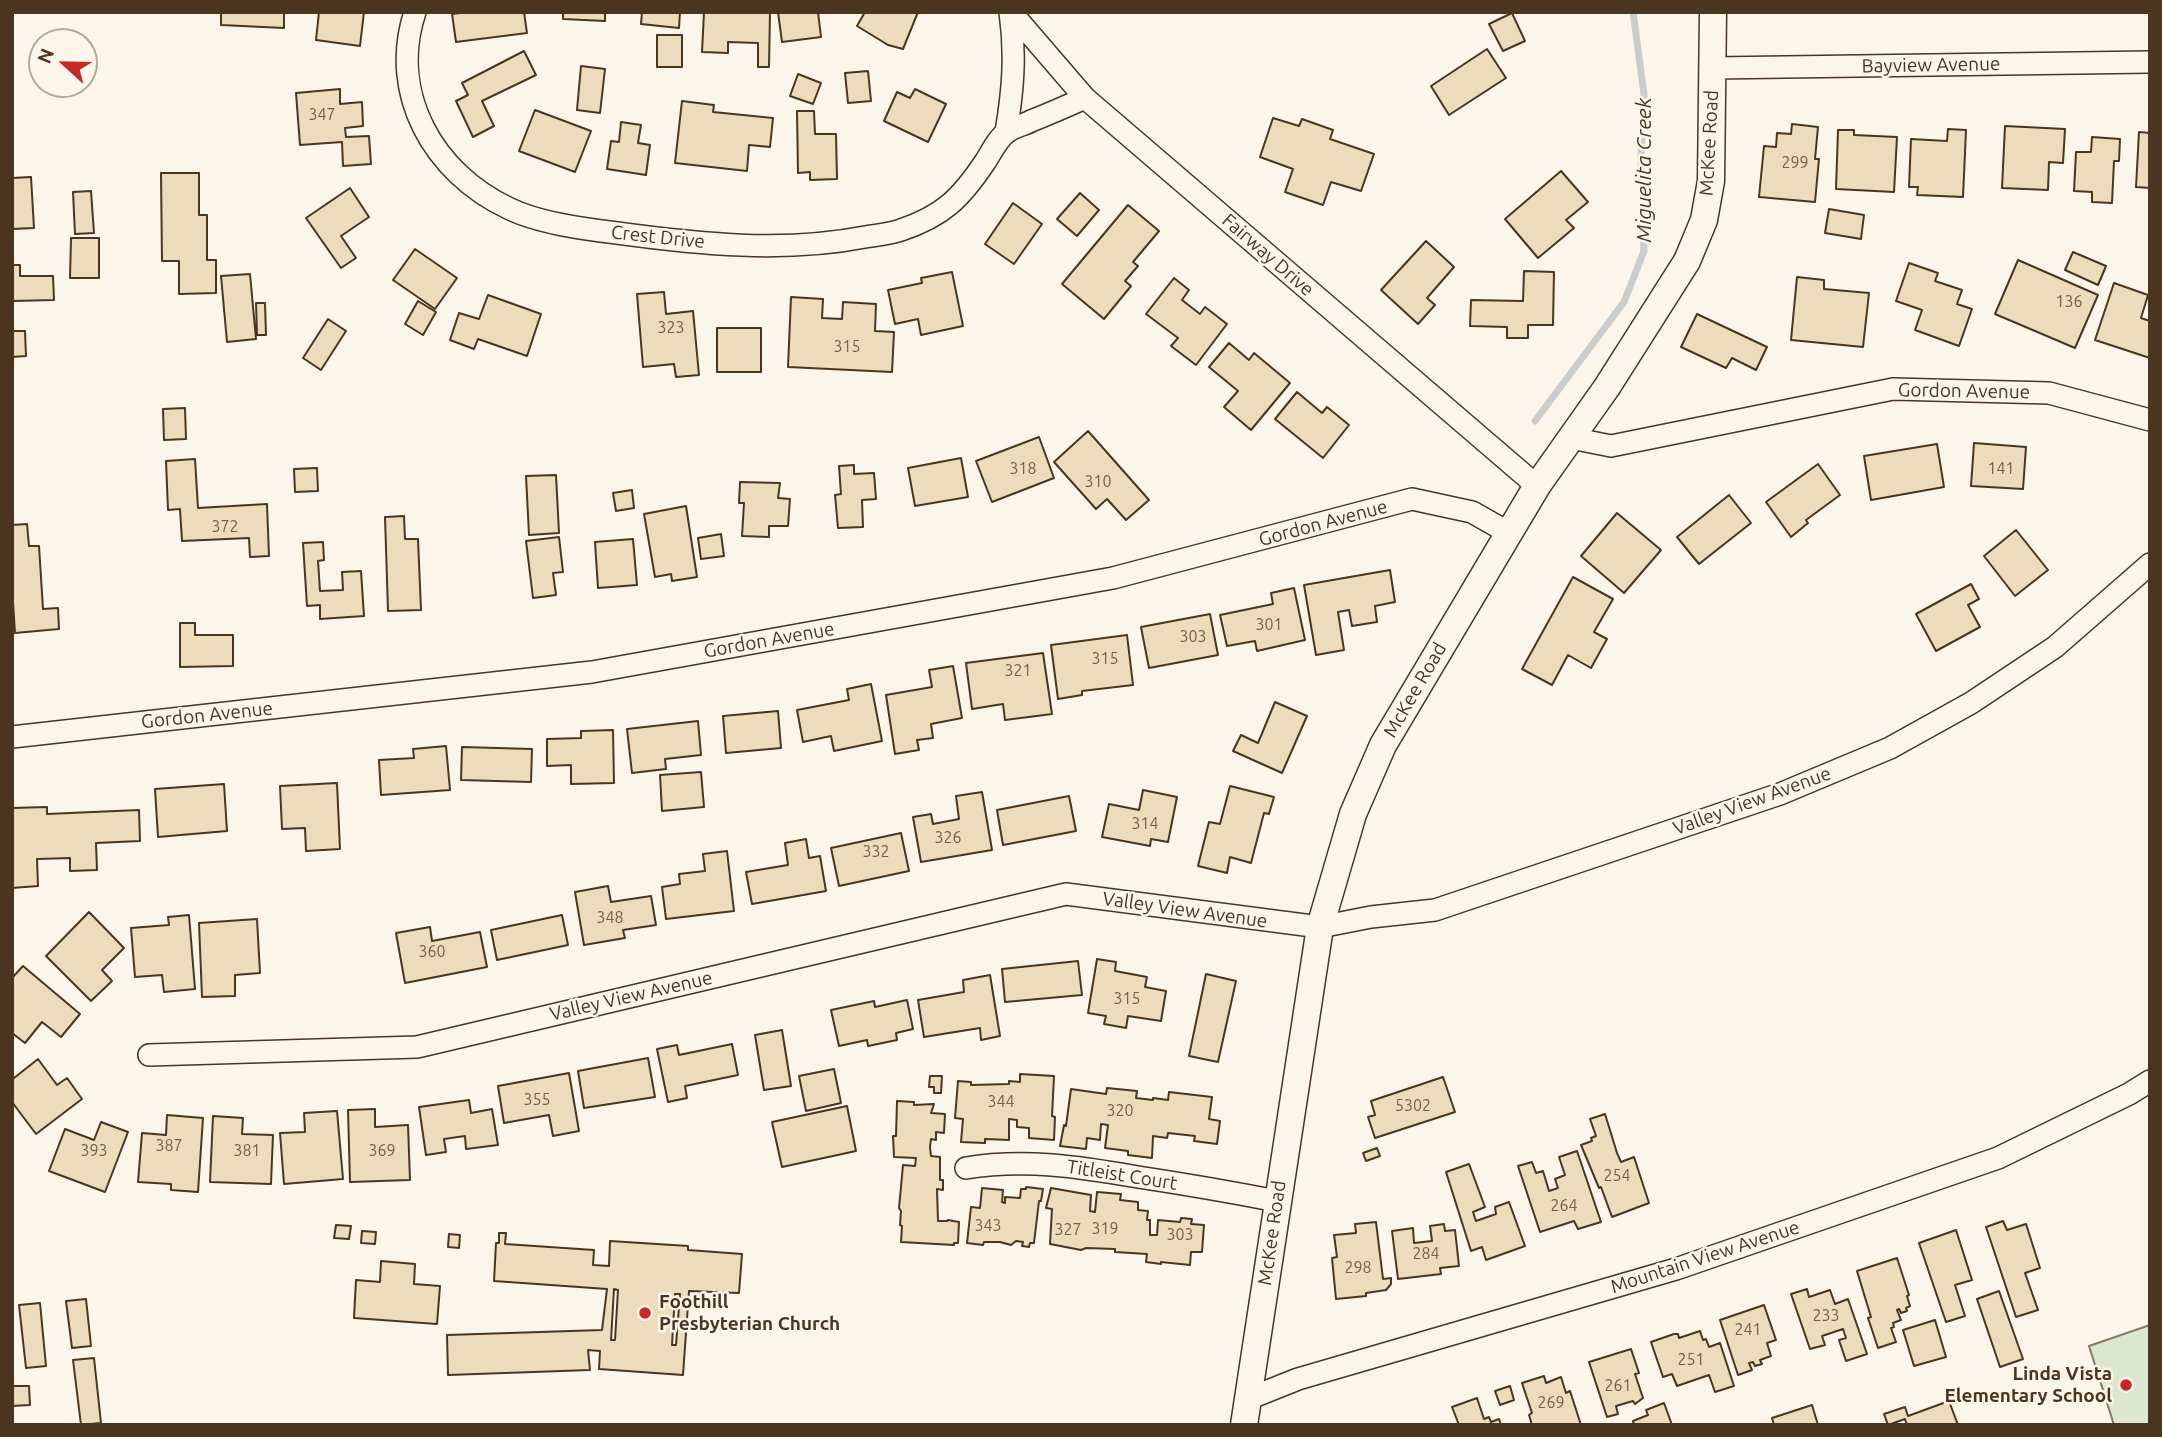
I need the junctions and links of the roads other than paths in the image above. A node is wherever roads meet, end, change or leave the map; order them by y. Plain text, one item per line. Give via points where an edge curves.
1 (415, 12) edge
2 (1010, 12) edge
3 (1713, 12) edge
4 (2150, 62) edge
5 (1713, 68) junction
6 (1085, 98) junction
7 (1006, 132) junction
8 (2150, 421) edge
9 (1571, 438) junction
10 (1537, 486) junction
11 (1508, 533) junction
12 (2150, 564) edge
13 (12, 737) edge
14 (1320, 927) junction
15 (149, 1055) dead end
16 (2150, 1082) edge
17 (966, 1168) dead end
18 (1277, 1201) junction
19 (1246, 1412) edge

1 - 7 street, Crest Drive via 408,69 413,106 435,149 474,189 510,209 575,227 672,240 785,247 900,231 937,215 965,191
2 - 6 street, Fairway Drive
2 - 7 street, Crest Drive via 1013,91
3 - 5 street, McKee Road
4 - 5 street, Bayview Avenue
5 - 9 street, McKee Road via 1711,181 1704,219 1687,261
6 - 7 street
6 - 10 street, Fairway Drive
8 - 9 street, Gordon Avenue via 2049,393 1893,389 1611,446
9 - 10 street, McKee Road
10 - 11 street, McKee Road
11 - 13 street, Gordon Avenue via 1472,512 1412,499 1113,578 592,672
11 - 14 street, McKee Road via 1383,745 1353,814
12 - 14 street, Valley View Avenue via 2055,647 1971,704 1890,748 1780,794 1435,910
14 - 15 street, Valley View Avenue via 1066,894 416,1047
14 - 18 street, McKee Road
16 - 19 street, Mountain View Avenue via 1998,1158 1676,1269 1298,1379
17 - 18 street, Titleist Court via 1030,1163 1072,1166
18 - 19 street, McKee Road

